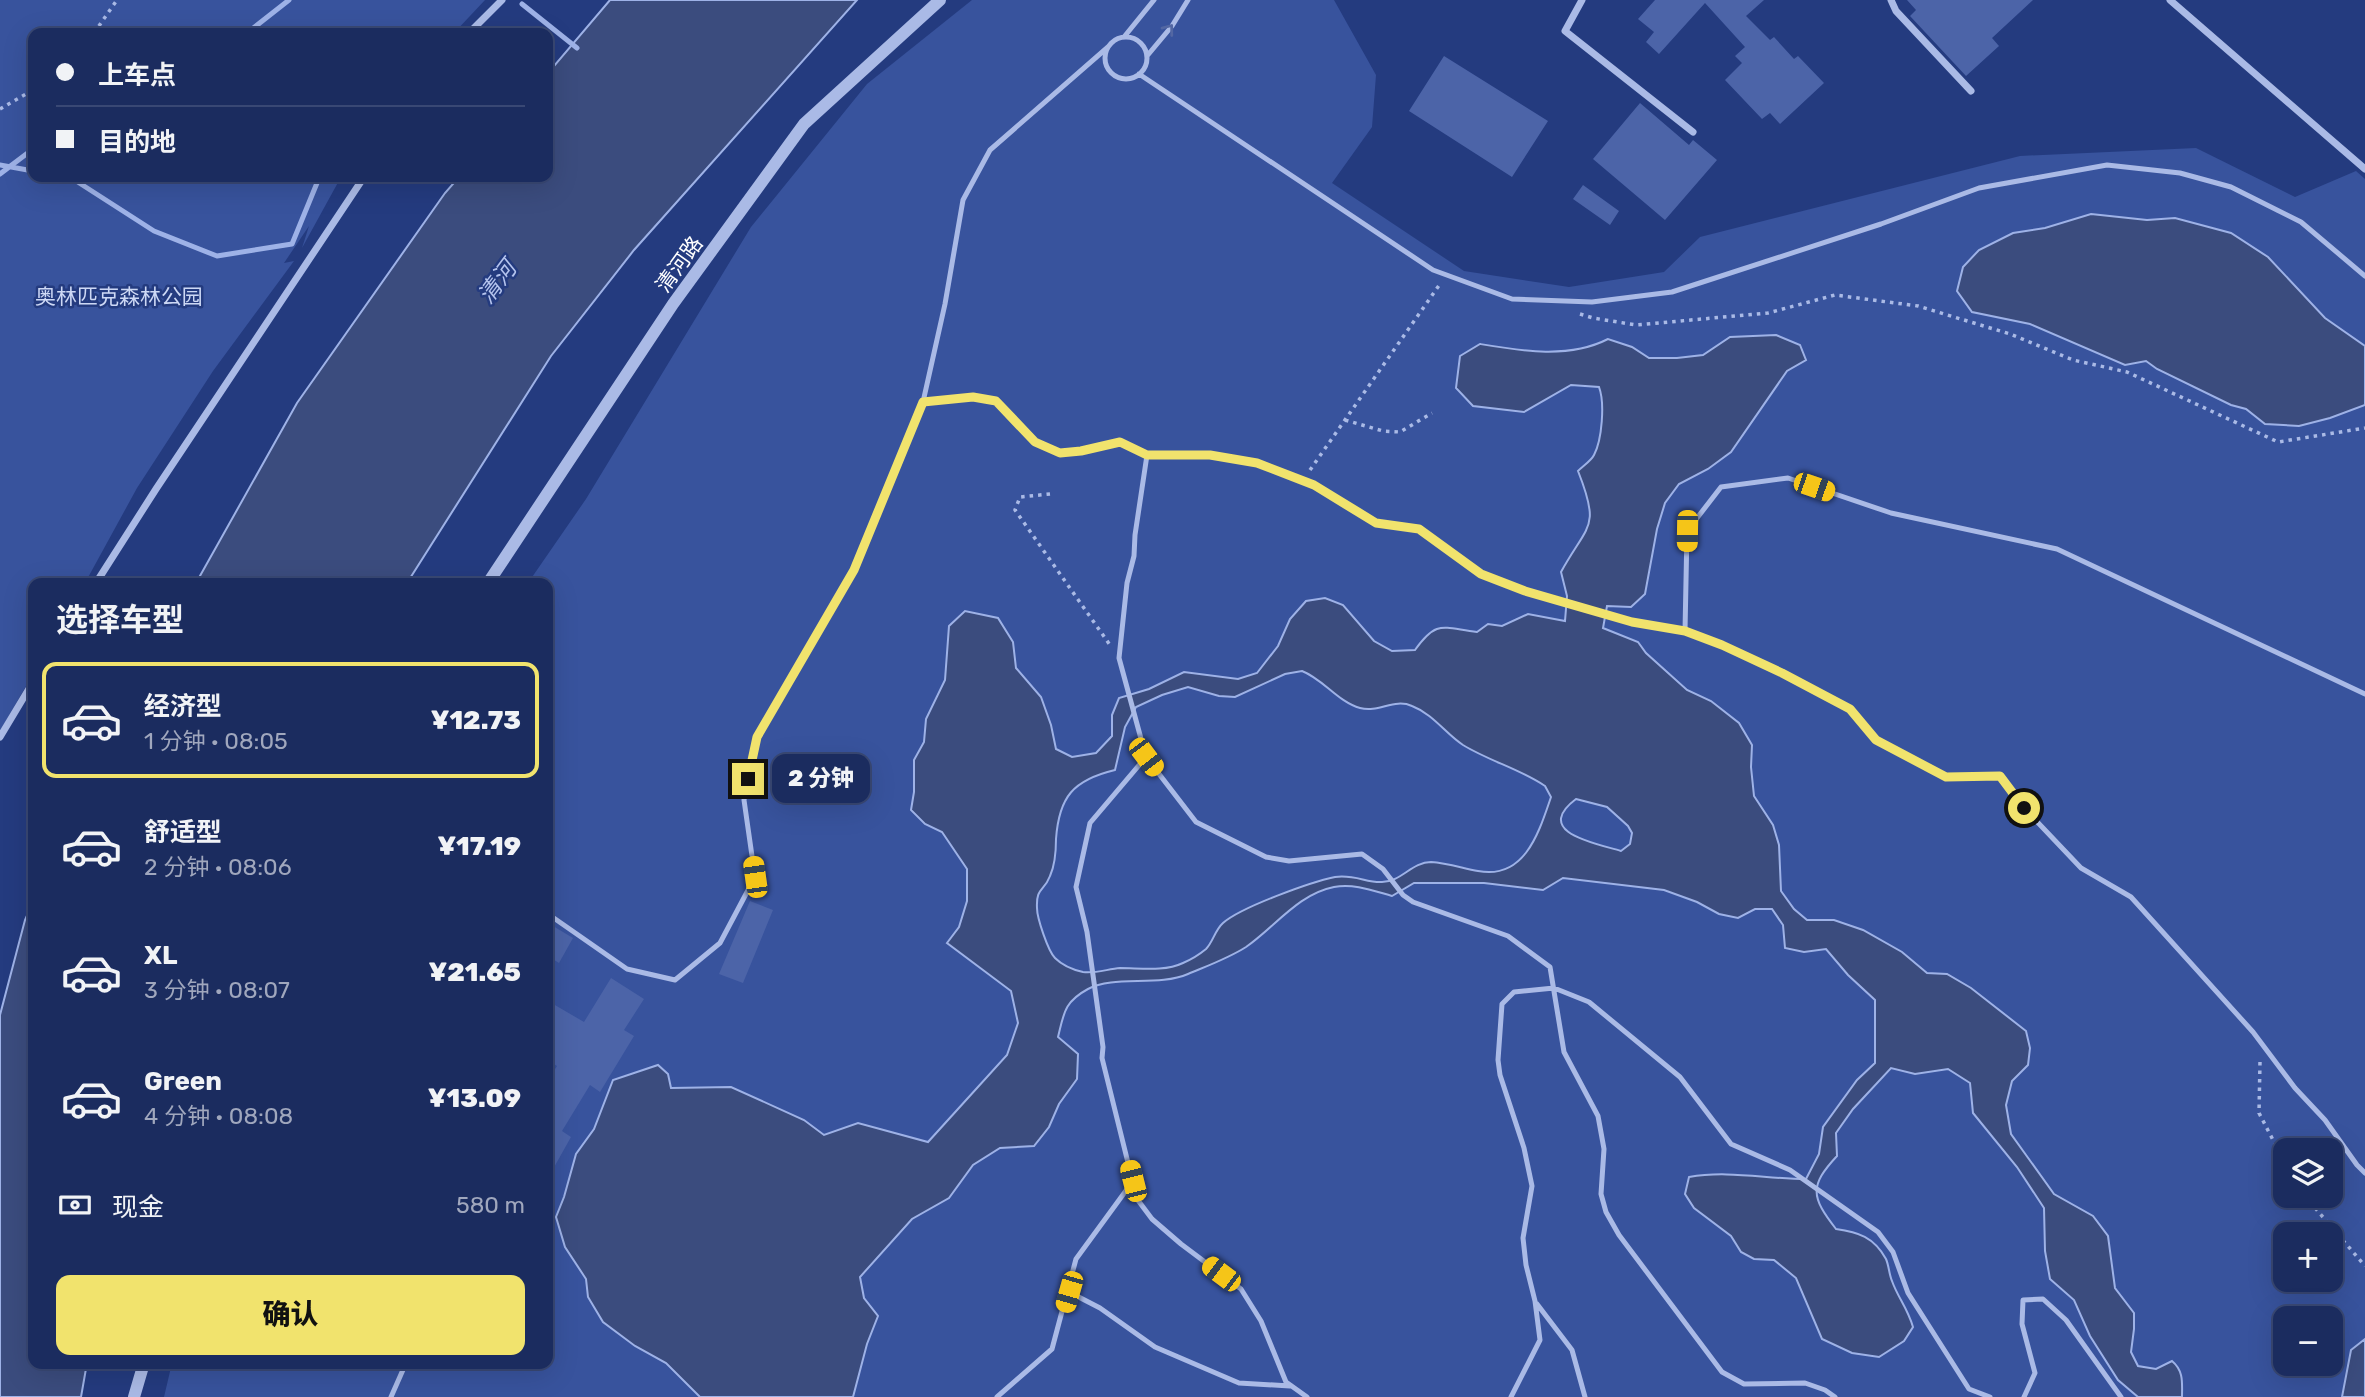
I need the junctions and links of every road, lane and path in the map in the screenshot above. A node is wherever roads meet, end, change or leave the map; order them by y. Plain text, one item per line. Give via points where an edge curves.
1 (117, 0) edge
2 (502, 0) edge
3 (940, 0) edge
4 (1154, 0) edge
5 (1188, 0) edge
6 (1582, 0) edge
7 (1891, 0) edge
8 (2170, 0) edge
9 (97, 28) edge
10 (474, 28) edge
11 (1124, 37) junction
12 (1108, 47) junction
13 (1147, 56) junction
14 (1139, 74) junction
15 (1971, 91) dead end
16 (28, 92) edge
17 (0, 109) edge
18 (1693, 132) dead end
19 (2365, 169) edge
20 (361, 182) edge
21 (1447, 275) junction
22 (2365, 276) edge
23 (1580, 314) dead end
24 (923, 402) junction
25 (1432, 413) dead end
26 (1345, 421) junction
27 (2365, 428) edge
28 (1147, 455) junction
29 (1303, 481) junction
30 (1050, 494) dead end
31 (99, 578) edge
32 (491, 578) edge
33 (1685, 631) junction
34 (1119, 658) junction
35 (28, 690) edge
36 (2365, 694) edge
37 (0, 737) edge
38 (1146, 757) junction
39 (553, 918) edge
40 (1554, 988) junction
41 (2260, 1042) junction
42 (2273, 1140) edge
43 (2365, 1173) edge
44 (1133, 1181) junction
45 (2315, 1208) edge
46 (2365, 1266) edge
47 (1069, 1292) junction
48 (1535, 1301) junction
49 (142, 1369) edge
50 (403, 1369) edge
51 (1293, 1387) junction
52 (134, 1397) edge
53 (391, 1397) edge
54 (997, 1397) edge
55 (1307, 1397) edge
56 (1511, 1397) edge
57 (1585, 1397) edge
58 (1835, 1397) edge
59 (1990, 1397) edge
60 (2024, 1397) edge
61 (2121, 1397) edge

1 - 9 path
2 - 10 street
3 - 32 street, 清河路 via 804,124 673,304
4 - 11 lane
13 -> 5 lane
6 - 18 street via 1565,31
7 - 15 street
8 - 19 street
11 - 12 lane
11 - 13 lane via 1137,39
12 - 14 lane via 1105,61 1112,74 1126,79
12 - 24 lane via 990,150 963,200
13 - 14 lane
14 - 21 lane
16 - 17 path
20 - 31 street
21 - 22 lane via 1511,299 1591,302 1672,292 1979,188 2107,165 2180,173 2231,187 2301,222
21 - 26 path
23 - 27 path via 1636,325 1768,313 1835,295 1918,306 2010,334 2073,360 2127,372 2278,442
24 - 28 lane via 973,397 996,401 1035,442 1060,453 1120,442
24 - 39 lane via 854,570 757,737 744,800 755,877 720,943 675,980 626,969
25 - 26 path via 1400,432
26 - 29 path
28 - 29 lane via 1222,457 1257,463
28 - 34 lane
29 - 33 lane via 1376,523 1419,529 1481,574 1632,622
30 - 34 path via 1020,497 1015,510
33 - 36 lane via 1687,531 1721,487 1788,478 1891,513 2057,549
33 - 41 lane via 1850,709 1876,740 1946,777 2000,776 2081,868 2131,897
34 - 38 lane
35 - 37 street
38 - 40 lane via 1196,822 1266,857 1289,861 1362,854 1413,902 1507,936 1550,967
38 - 44 lane via 1090,824 1076,887 1087,932 1102,1058
40 - 48 lane via 1514,992 1503,1004 1500,1019 1500,1075 1532,1186 1523,1238
40 - 58 lane via 1564,1052 1598,1116 1604,1149 1601,1194 1619,1235 1722,1372 1744,1384 1805,1383
40 - 59 lane via 1589,1002 1680,1077 1731,1144 1790,1170 1878,1232 1893,1252 1908,1293 1969,1389
41 - 42 path via 2259,1113
41 - 43 lane
44 - 47 lane via 1076,1259
44 - 51 lane via 1137,1199 1152,1219 1241,1289 1261,1321 1286,1382
45 - 46 path
47 - 51 lane via 1154,1347 1227,1378
47 - 54 lane via 1052,1349
48 - 56 lane via 1540,1340
48 - 57 lane via 1572,1350
49 - 52 street
50 - 53 lane
51 - 55 lane
60 - 61 lane via 2035,1373 2022,1324 2023,1300 2043,1299 2066,1320

